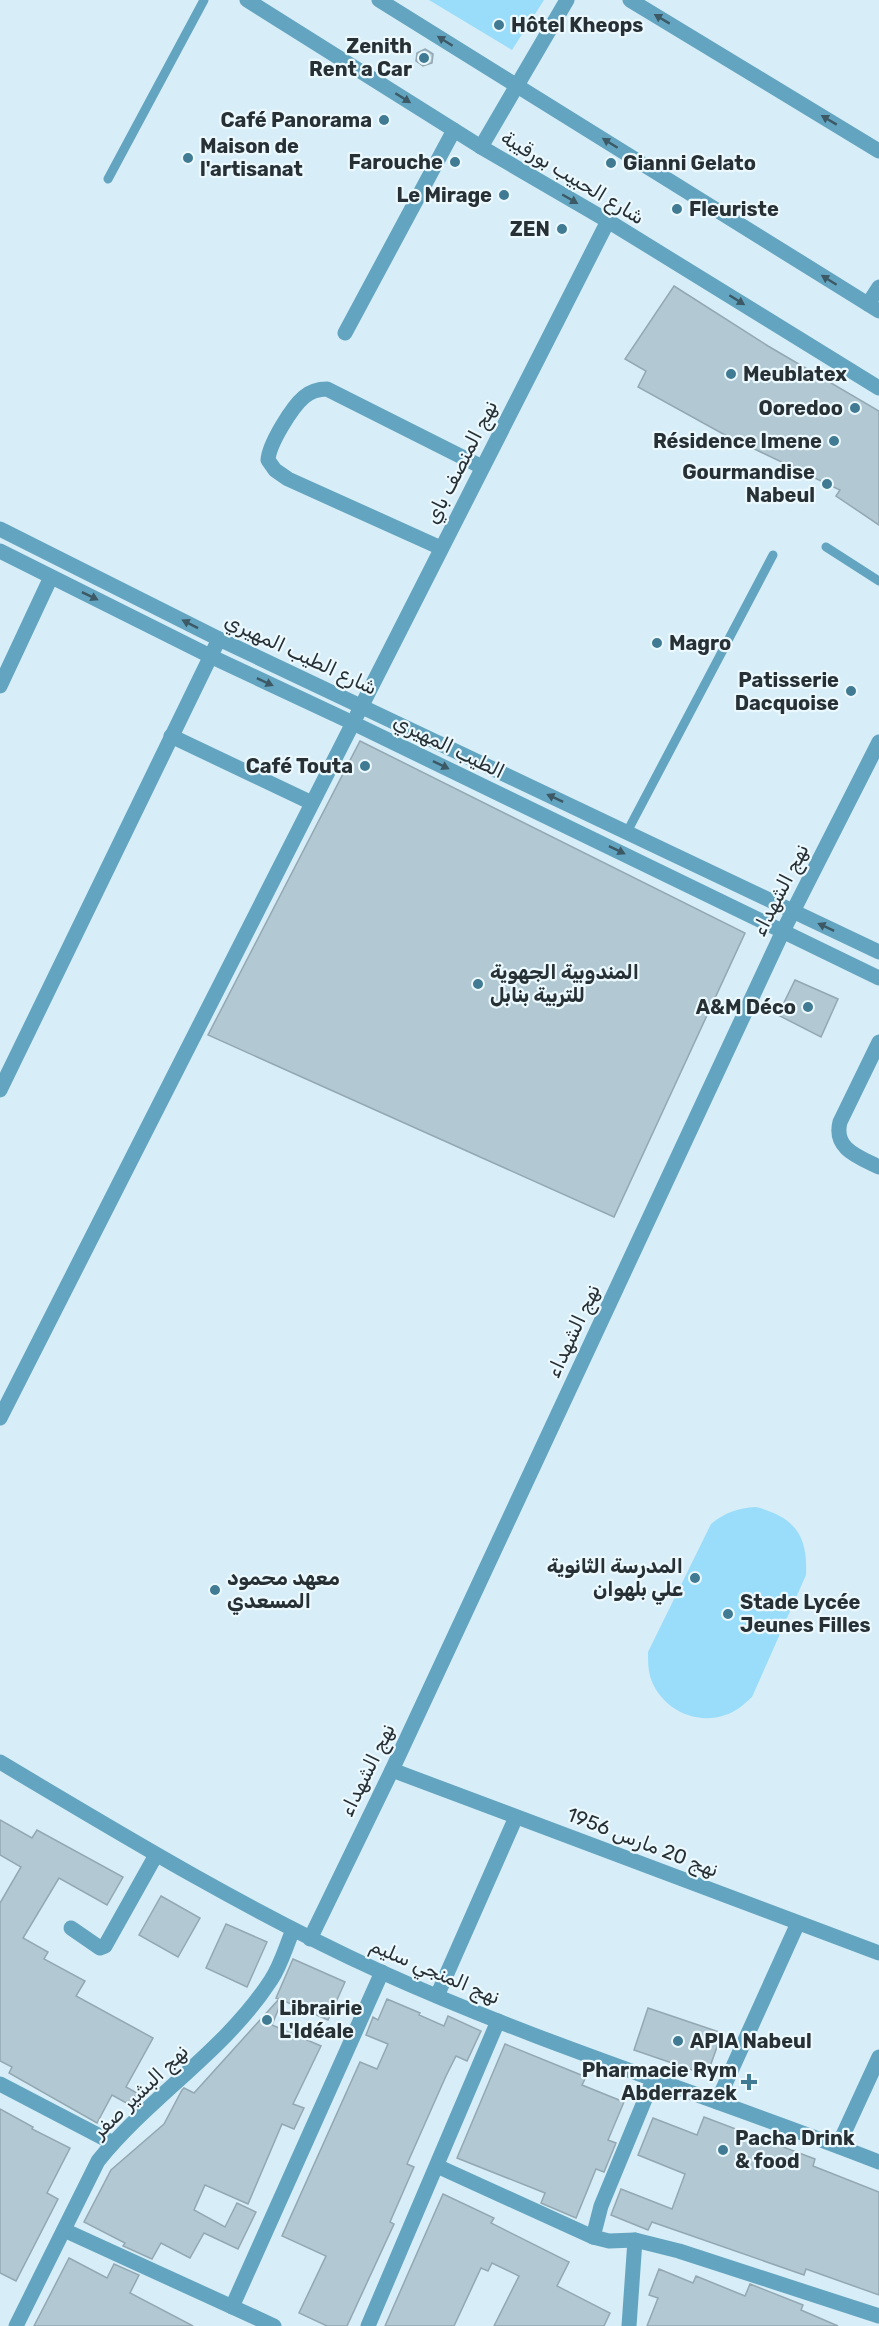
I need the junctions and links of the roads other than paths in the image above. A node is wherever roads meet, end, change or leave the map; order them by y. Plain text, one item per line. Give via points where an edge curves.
1 (204, 0) edge
2 (247, 0) edge
3 (379, 0) edge
4 (567, 0) edge
5 (630, 0) edge
6 (517, 85) junction
7 (454, 130) junction
8 (481, 147) junction
9 (879, 151) edge
10 (108, 179) dead end
11 (608, 221) junction
12 (879, 287) edge
13 (874, 307) edge
14 (345, 333) dead end
15 (879, 388) edge
16 (482, 467) junction
17 (0, 529) edge
18 (826, 547) dead end
19 (441, 548) junction
20 (0, 551) edge
21 (773, 555) dead end
22 (51, 577) junction
23 (879, 581) edge
24 (219, 639) junction
25 (210, 656) junction
26 (0, 686) edge
27 (361, 706) junction
28 (353, 723) junction
29 (171, 736) junction
30 (879, 742) edge
31 (312, 803) junction
32 (627, 832) junction
33 (793, 911) junction
34 (783, 931) junction
35 (879, 952) edge
36 (879, 978) edge
37 (879, 1042) edge
38 (0, 1090) edge
39 (879, 1167) edge
40 (0, 1418) edge
41 (0, 1762) edge
42 (392, 1770) junction
43 (516, 1817) junction
44 (156, 1855) junction
45 (798, 1923) junction
46 (71, 1928) dead end
47 (293, 1930) junction
48 (310, 1939) junction
49 (879, 1953) edge
50 (382, 1972) junction
51 (437, 1996) junction
52 (498, 2021) junction
53 (879, 2057) edge
54 (652, 2080) junction
55 (0, 2084) edge
56 (717, 2102) junction
57 (113, 2143) junction
58 (838, 2146) junction
59 (879, 2162) edge
60 (437, 2166) junction
61 (64, 2230) junction
62 (593, 2237) junction
63 (635, 2240) junction
64 (232, 2307) junction
65 (870, 2318) edge
66 (16, 2326) edge
67 (274, 2326) edge
68 (368, 2326) edge
69 (629, 2326) edge

1 - 10 lane
2 -> 7 street, شارع الحبيب بورقيبة
6 -> 3 street
4 - 6 street
9 -> 5 street
6 - 8 street
13 -> 6 street
7 - 8 street, شارع الحبيب بورقيبة
7 - 14 street
8 -> 11 street, شارع الحبيب بورقيبة
11 -> 15 street, شارع الحبيب بورقيبة
11 - 16 street, نهج المنصف باي
12 - 13 street
16 - 19 street, نهج المنصف باي
16 - 19 street via 327,389 318,389 298,402 281,428 268,460 288,480
24 -> 17 street, شارع الطيب المهيري
18 - 23 lane
19 - 27 street, نهج المنصف باي
20 - 22 street, الطيب المهيري
21 - 32 lane
22 -> 25 street, الطيب المهيري
22 - 26 street
24 - 25 street
24 - 27 street, شارع الطيب المهيري
25 -> 28 street, الطيب المهيري
25 - 29 street
27 - 28 street, نهج المنصف باي
32 -> 27 street, شارع الطيب المهيري
28 - 31 street, نهج المنصف باي
28 -> 34 street, الطيب المهيري
29 - 31 street
29 - 38 street
30 - 33 street, نهج الشهداء
31 - 40 street, نهج المنصف باي
32 - 33 street, شارع الطيب المهيري
33 - 34 street, نهج الشهداء
35 -> 33 street, شارع الطيب المهيري
34 - 36 street, الطيب المهيري
34 - 42 street, نهج الشهداء
37 - 39 street via 837,1130 843,1146
41 - 44 street, نهج المنجي سليم
42 - 43 street, نهج 20 مارس 1956
42 - 48 street, نهج الشهداء
43 - 45 street, نهج 20 مارس 1956
43 - 51 street
44 - 46 street via 105,1946 100,1948
44 - 47 street, نهج المنجي سليم
45 - 49 street, نهج 20 مارس 1956
45 - 56 street
47 - 48 street, نهج المنجي سليم
47 - 57 street, نهج البشير صفر via 272,1979 229,2032
48 - 50 street, نهج المنجي سليم
50 - 51 street, نهج المنجي سليم
50 - 64 street
51 - 52 street, نهج المنجي سليم
52 - 54 street, نهج المنجي سليم
52 - 60 street
53 - 58 street
54 - 56 street, نهج المنجي سليم
54 - 62 street via 601,2206
55 - 57 street
56 - 58 street, نهج المنجي سليم
57 - 61 street, نهج البشير صفر via 98,2161
58 - 59 street, نهج المنجي سليم
60 - 62 street
60 - 68 street
61 - 64 street
61 - 66 street, نهج البشير صفر
62 - 63 street
63 - 65 street via 679,2251
63 - 69 street
64 - 67 street

